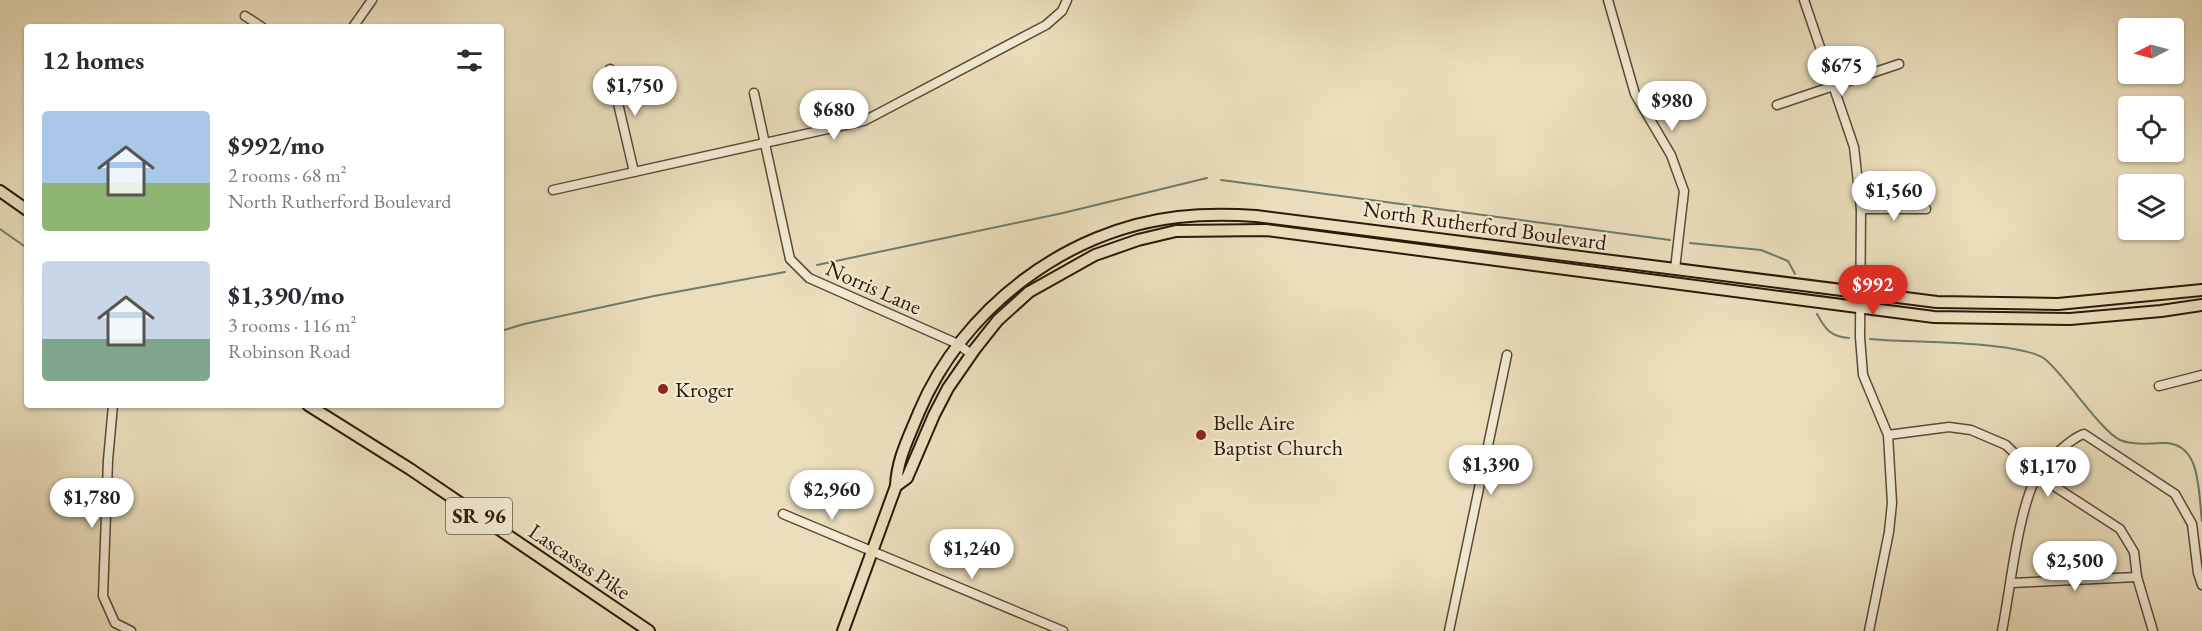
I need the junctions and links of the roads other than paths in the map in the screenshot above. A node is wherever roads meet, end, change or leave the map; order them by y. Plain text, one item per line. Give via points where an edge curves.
1 (372, 0) edge
2 (1067, 0) edge
3 (1608, 0) edge
4 (1804, 0) edge
5 (245, 16) dead end
6 (257, 24) edge
7 (355, 24) edge
8 (1899, 64) dead end
9 (610, 69) dead end
10 (1835, 85) junction
11 (754, 93) dead end
12 (1777, 105) dead end
13 (764, 143) junction
14 (634, 172) junction
15 (553, 190) dead end
16 (0, 191) edge
17 (24, 208) edge
18 (1926, 208) dead end
19 (1861, 209) junction
20 (1675, 269) junction
21 (2202, 290) edge
22 (1862, 295) junction
23 (2099, 301) junction
24 (2202, 304) edge
25 (1860, 308) junction
26 (2101, 316) junction
27 (958, 344) junction
28 (971, 354) junction
29 (1507, 355) dead end
30 (2202, 375) edge
31 (2159, 386) dead end
32 (114, 408) edge
33 (313, 408) edge
34 (1888, 435) junction
35 (2037, 475) junction
36 (896, 486) junction
37 (783, 514) dead end
38 (871, 552) junction
39 (2137, 577) junction
40 (2012, 583) junction
41 (2202, 585) edge
42 (131, 631) edge
43 (649, 631) edge
44 (843, 631) edge
45 (1063, 631) edge
46 (1449, 631) edge
47 (1869, 631) edge
48 (2002, 631) edge
49 (2153, 631) edge

1 - 7 street
2 - 13 street via 1062,11 1046,25 864,121
3 - 20 street via 1635,94 1671,154 1684,191
4 - 10 street
5 - 6 street
8 - 10 street
9 - 14 street
10 - 12 street
10 - 19 street via 1854,147
11 - 13 street, Norris Lane
13 - 14 street
13 - 27 street, Norris Lane via 790,259 808,278
14 - 15 street
16 - 17 main road
18 - 19 street
19 - 22 street
20 - 22 main road, North Rutherford Boulevard
20 - 27 main road, North Rutherford Boulevard via 1288,219 1215,214 1176,217 1132,226 1047,264 1010,290
21 - 23 main road, North Rutherford Boulevard
22 - 23 main road, North Rutherford Boulevard via 2004,304
22 - 25 street
23 - 26 main road
24 - 26 main road, North Rutherford Boulevard
25 - 26 main road, North Rutherford Boulevard via 1980,319
25 - 28 main road, North Rutherford Boulevard via 1266,230 1176,231 1095,255 1029,292 998,320
25 - 34 street via 1863,375
27 - 28 street, Norris Lane
27 - 36 main road, North Rutherford Boulevard via 927,393 897,467
28 - 36 main road, North Rutherford Boulevard via 934,416 907,478
29 - 46 street
30 - 31 street
32 - 42 street via 103,596 115,622
33 - 43 main road, Lascassas Pike / SR 96
34 - 35 street via 1949,427 1971,430 2006,445
34 - 47 street via 1892,503
35 - 39 street via 2120,530 2134,552
35 - 40 street via 2024,510
35 - 41 street via 2074,437 2084,434 2096,440 2175,494 2184,505 2192,524
36 - 38 main road, North Rutherford Boulevard
37 - 38 street
38 - 44 main road, North Rutherford Boulevard
38 - 45 street
39 - 40 street
39 - 49 street
40 - 48 street

